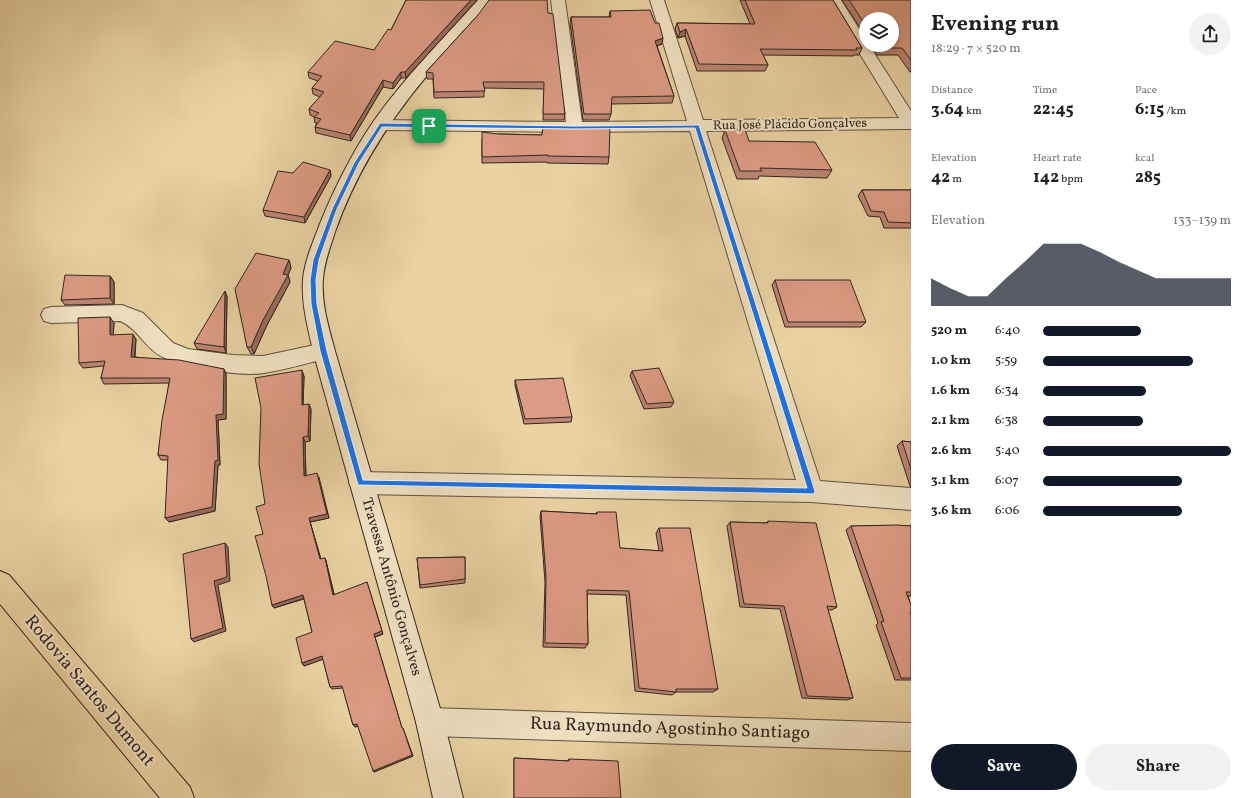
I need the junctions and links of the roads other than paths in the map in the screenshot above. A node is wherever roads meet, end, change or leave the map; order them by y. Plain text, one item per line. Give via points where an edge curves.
1 (485, 0) edge
2 (558, 0) edge
3 (656, 0) edge
4 (834, 0) edge
5 (911, 123) edge
6 (380, 125) junction
7 (697, 126) junction
8 (575, 127) junction
9 (51, 315) dead end
10 (324, 351) junction
11 (361, 483) junction
12 (811, 491) junction
13 (911, 499) edge
14 (0, 584) edge
15 (430, 722) junction
16 (911, 737) edge
17 (179, 798) edge
18 (448, 798) edge

1 - 6 street, Travessa Antônio Gonçalves
2 - 8 street
3 - 7 street
4 - 5 street
5 - 7 street, Rua José Plácido Gonçalves
6 - 8 street, Rua José Plácido Gonçalves
6 - 10 street, Travessa Antônio Gonçalves via 334,209 316,260 313,280 314,304
7 - 8 street, Rua José Plácido Gonçalves
7 - 12 street
9 - 10 street via 122,313 136,319 166,349 187,357 233,364 263,364
10 - 11 street, Travessa Antônio Gonçalves
11 - 12 street
11 - 15 street, Travessa Antônio Gonçalves
12 - 13 street
14 - 17 highway, Rodovia Santos Dumont
15 - 16 street, Rua Raymundo Agostinho Santiago
15 - 18 street, Travessa Antônio Gonçalves

